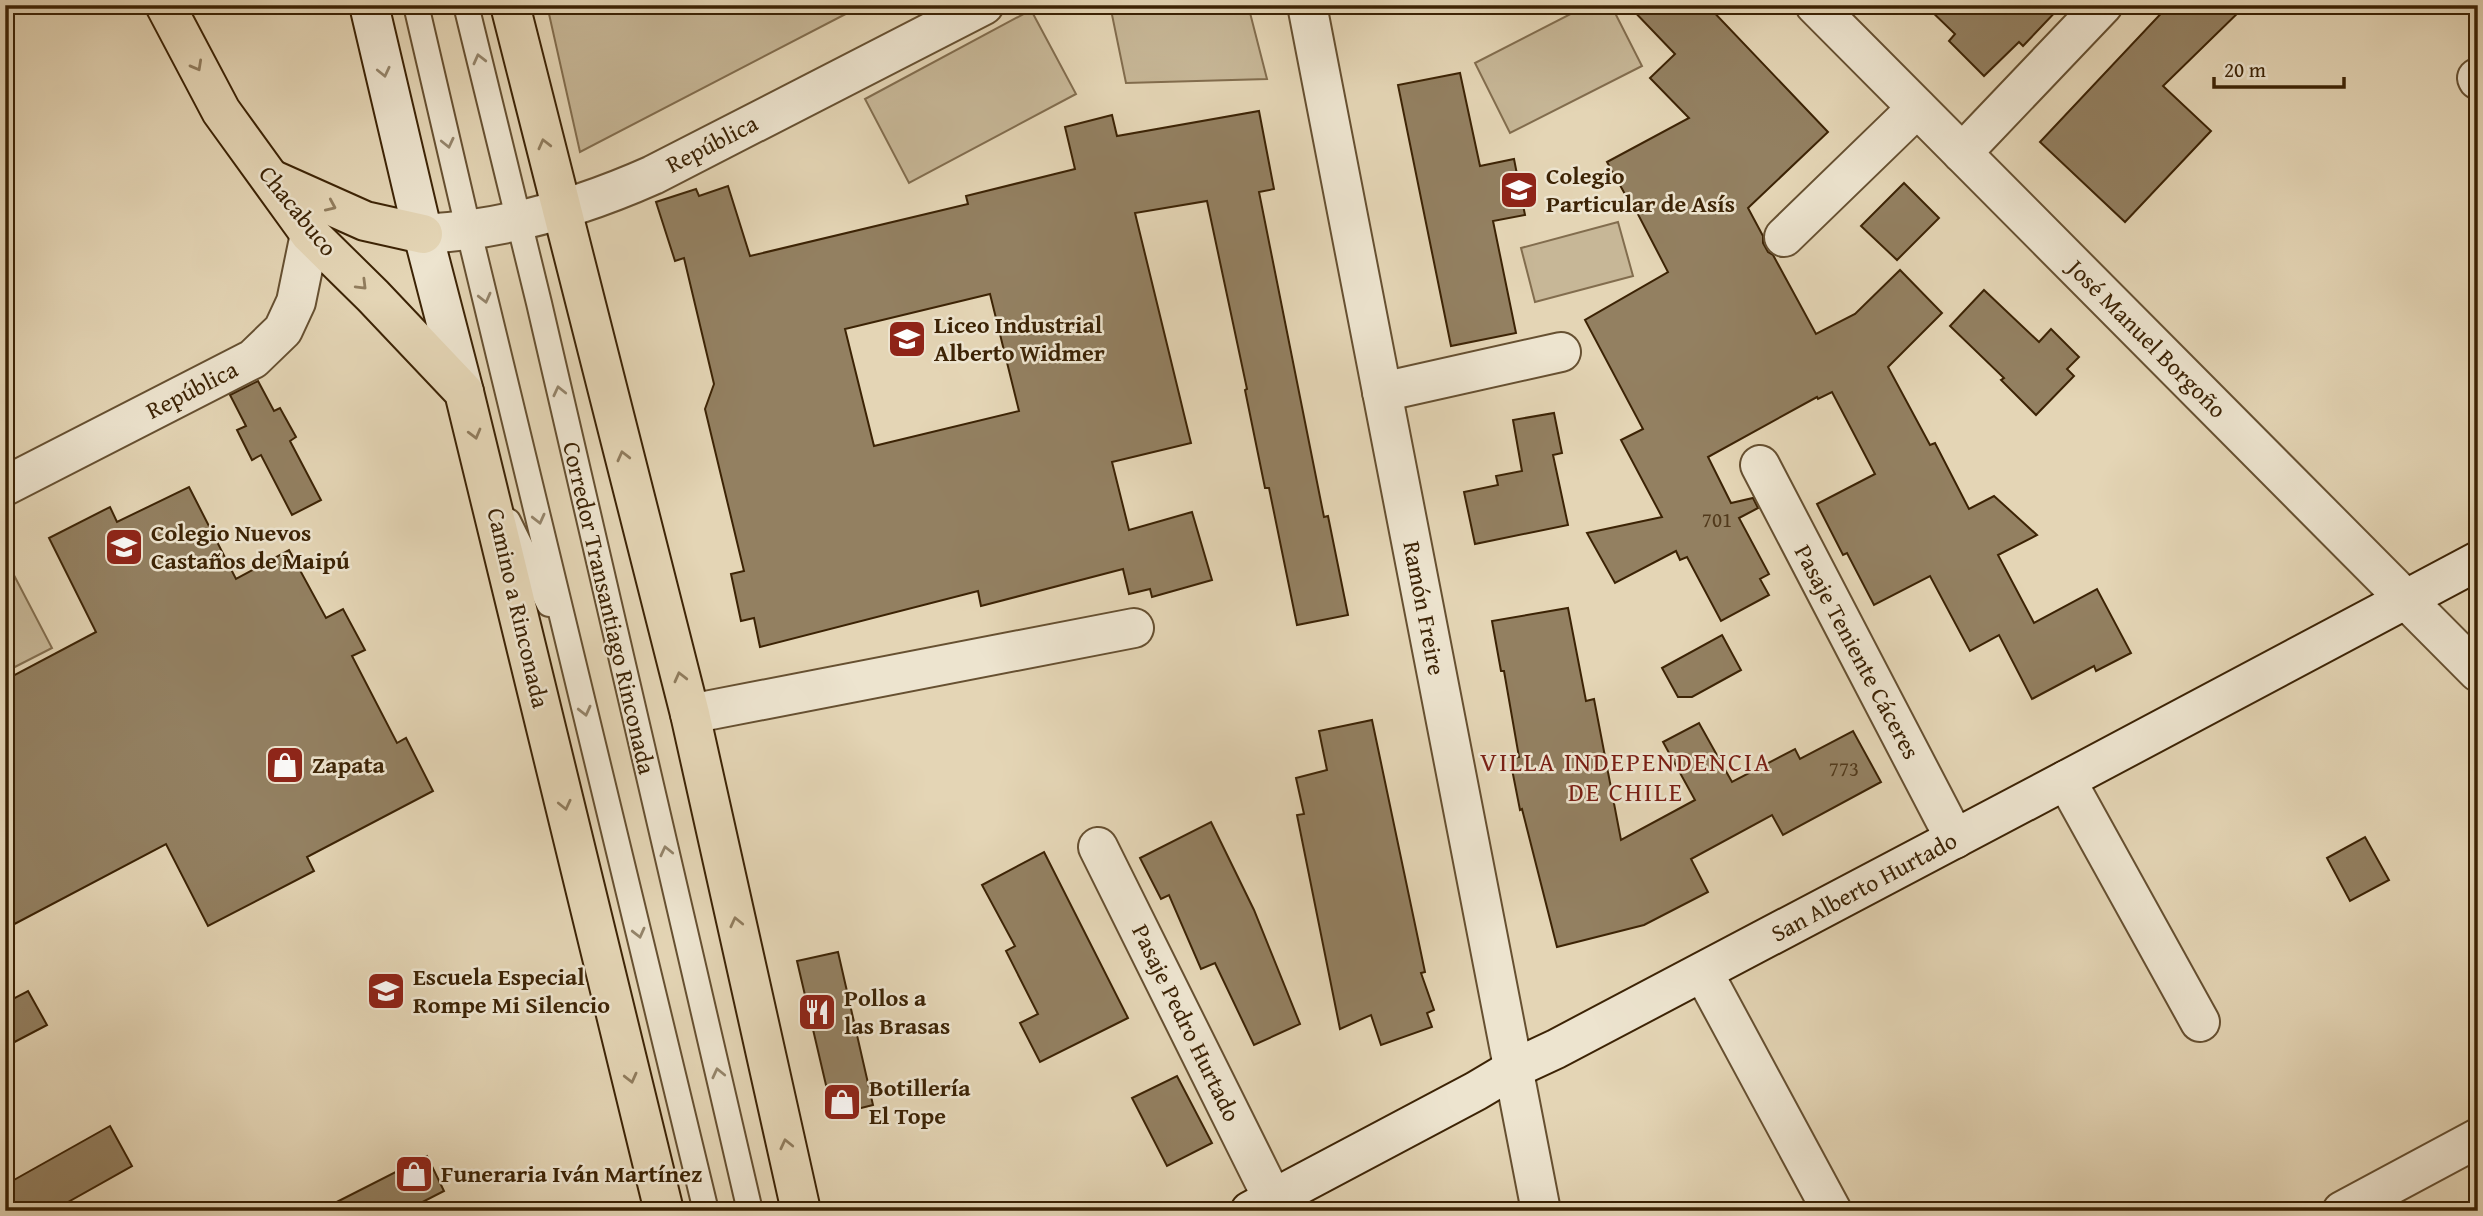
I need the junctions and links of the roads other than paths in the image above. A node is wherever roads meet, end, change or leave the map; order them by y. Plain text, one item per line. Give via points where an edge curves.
1 (165, 5) edge
2 (369, 5) edge
3 (416, 5) edge
4 (466, 5) edge
5 (510, 5) edge
6 (984, 5) edge
7 (1307, 5) edge
8 (1815, 5) edge
9 (2103, 5) edge
10 (1917, 108) junction
11 (1962, 153) junction
12 (269, 178) junction
13 (560, 210) junction
14 (519, 220) junction
15 (469, 232) junction
16 (310, 234) junction
17 (423, 234) junction
18 (1784, 237) dead end
19 (1561, 352) dead end
20 (464, 392) junction
21 (1382, 393) junction
22 (1760, 465) dead end
23 (486, 476) junction
24 (5, 486) edge
25 (2478, 561) edge
26 (2406, 599) junction
27 (1135, 628) dead end
28 (569, 645) junction
29 (2478, 672) edge
30 (690, 714) junction
31 (2066, 780) junction
32 (1955, 839) junction
33 (1098, 847) dead end
34 (1703, 972) junction
35 (2200, 1022) dead end
36 (1513, 1069) junction
37 (2478, 1138) edge
38 (1261, 1205) edge
39 (664, 1211) edge
40 (706, 1211) edge
41 (750, 1211) edge
42 (801, 1211) edge
43 (1541, 1211) edge
44 (1832, 1211) edge
45 (2342, 1211) edge

1 -> 12 main road, Chacabuco via 221,111
2 -> 17 street, Camino a Rinconada
3 -> 15 lane, Corredor Transantiago Rinconada
14 -> 4 lane, Corredor Transantiago Rinconada
13 -> 5 main road
6 - 13 street, República via 653,175
7 - 21 street, Ramón Freire
8 - 10 street, José Manuel Borgoño
9 - 11 street
10 - 11 street, José Manuel Borgoño
10 - 18 street
11 - 26 street, José Manuel Borgoño
12 - 16 main road, Chacabuco
12 -> 17 main road via 365,221
13 - 14 street, República
30 -> 13 main road
14 - 15 street, República
41 -> 14 lane, Corredor Transantiago Rinconada
15 - 17 street, República
15 -> 28 lane, Corredor Transantiago Rinconada
16 -> 20 main road, Chacabuco
16 - 24 street, República via 296,302 283,330 253,359
17 - 20 street, Camino a Rinconada
19 - 21 street
20 -> 23 main road, Camino a Rinconada
21 - 36 street, Ramón Freire
22 - 32 street, Pasaje Teniente Cáceres
23 - 28 lane, Corredor Transantiago Rinconada
23 -> 39 main road, Camino a Rinconada
25 - 26 street, San Alberto Hurtado
26 - 29 street, José Manuel Borgoño
26 - 31 street, San Alberto Hurtado
27 - 30 street
28 -> 40 lane, Corredor Transantiago Rinconada
42 -> 30 main road
31 - 32 street, San Alberto Hurtado
31 - 35 street
32 - 34 street, San Alberto Hurtado
33 - 38 street, Pasaje Pedro Hurtado
34 - 36 street, San Alberto Hurtado
34 - 44 street
36 - 38 street, San Alberto Hurtado
36 - 43 street, Ramón Freire
37 - 45 street

